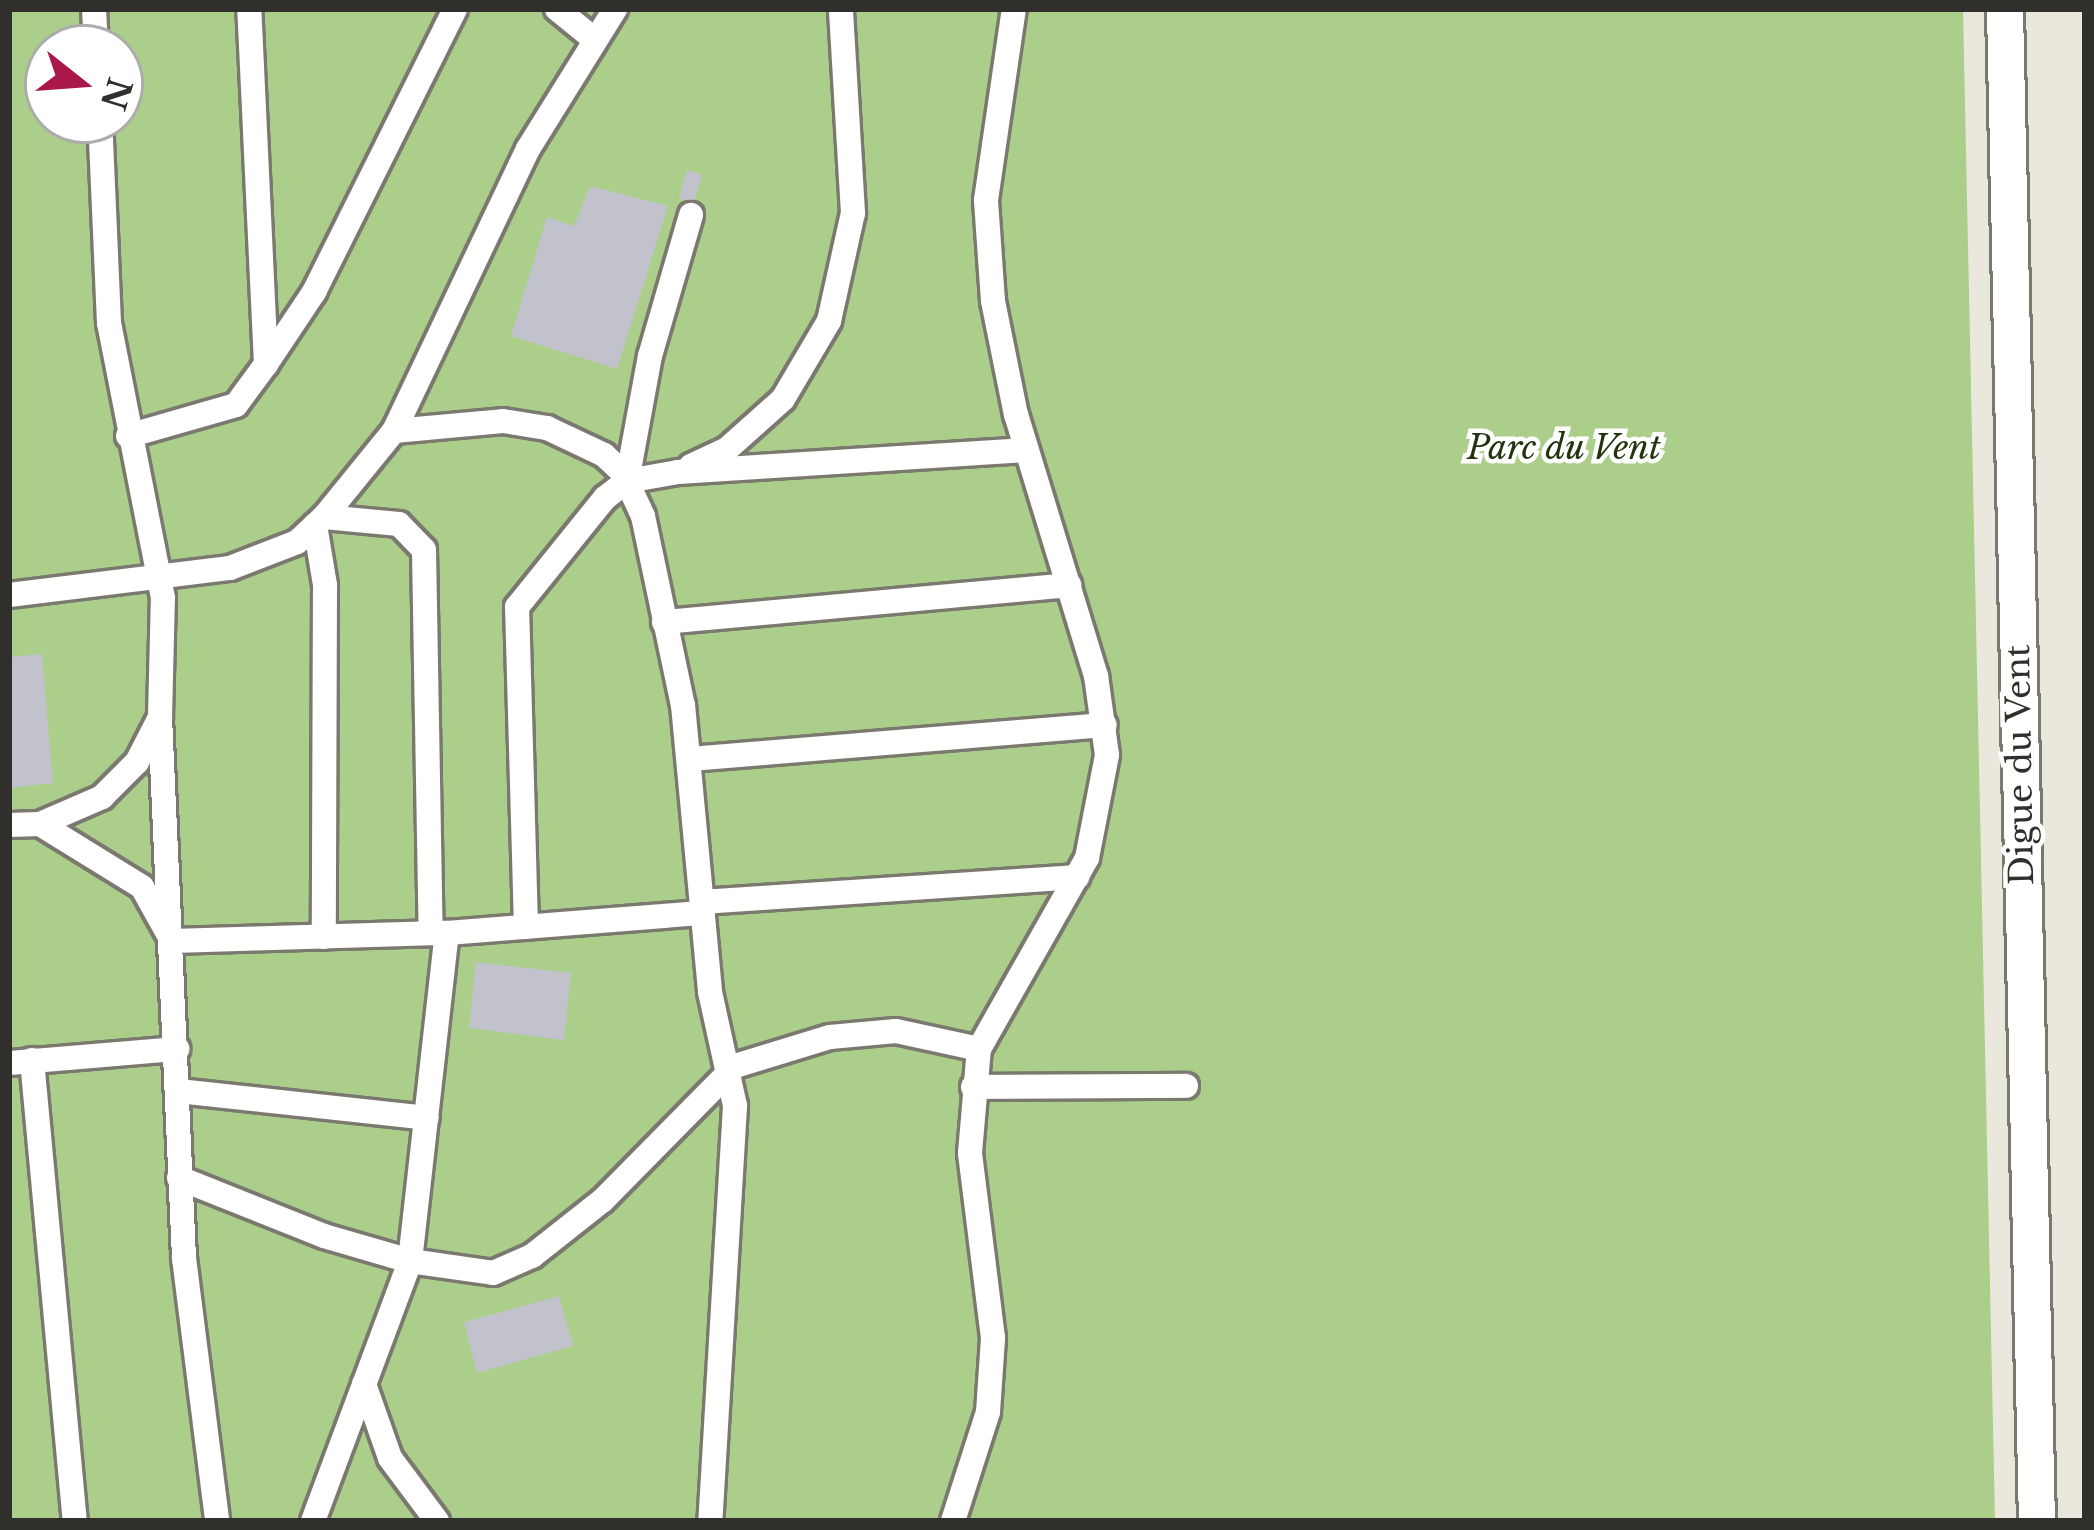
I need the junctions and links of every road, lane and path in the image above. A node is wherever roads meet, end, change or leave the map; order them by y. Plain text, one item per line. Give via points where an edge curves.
1 (249, 9) edge
2 (455, 9) edge
3 (557, 9) edge
4 (615, 9) edge
5 (842, 9) edge
6 (1014, 9) edge
7 (2005, 9) edge
8 (595, 40) junction
9 (101, 144) edge
10 (692, 215) dead end
11 (266, 364) junction
12 (394, 431) junction
13 (128, 436) junction
14 (1026, 450) junction
15 (678, 472) junction
16 (626, 481) junction
17 (320, 521) junction
18 (160, 578) junction
19 (1069, 585) junction
20 (9, 595) edge
21 (664, 622) junction
22 (160, 716) junction
23 (1105, 724) junction
24 (690, 759) junction
25 (40, 824) junction
26 (9, 825) edge
27 (1077, 878) junction
28 (703, 908) junction
29 (526, 927) junction
30 (439, 933) junction
31 (324, 937) junction
32 (172, 941) junction
33 (177, 1049) junction
34 (979, 1049) junction
35 (20, 1062) edge
36 (727, 1072) junction
37 (1186, 1086) dead end
38 (973, 1087) junction
39 (178, 1091) junction
40 (427, 1118) junction
41 (179, 1178) junction
42 (410, 1262) junction
43 (364, 1384) junction
44 (75, 1521) edge
45 (217, 1521) edge
46 (313, 1521) edge
47 (437, 1521) edge
48 (710, 1521) edge
49 (952, 1521) edge
50 (2037, 1521) edge

1 - 11 lane
2 - 11 lane via 314,292
3 - 8 lane
4 - 8 lane
5 - 15 lane via 853,214 829,320 783,400 726,450
6 - 14 lane via 993,137 988,252
7 - 50 street, Digue du Vent
8 - 12 lane via 528,149
9 - 13 lane via 109,323
10 - 16 lane via 650,356
11 - 13 lane via 236,405
12 - 16 lane via 502,421 547,428 604,455
12 - 17 lane
13 - 18 lane
14 - 15 lane
14 - 19 lane
15 - 16 lane
16 - 21 lane via 643,516
16 - 29 lane via 571,534 517,607
17 - 18 lane via 265,557
17 - 30 lane via 399,524 424,550
17 - 31 lane
18 - 20 lane
18 - 22 lane
19 - 21 lane
19 - 23 lane
21 - 24 lane
22 - 25 lane via 137,761 102,797
22 - 32 lane
23 - 24 lane
23 - 27 lane via 1101,803
24 - 28 lane
25 - 26 lane
25 - 32 lane via 142,887
27 - 28 lane
27 - 34 lane
28 - 29 lane
28 - 36 lane
29 - 30 lane
30 - 31 lane
30 - 40 lane
31 - 32 lane
32 - 33 lane
33 - 35 lane
33 - 39 lane
34 - 36 lane via 896,1031 830,1037
34 - 38 lane
35 - 44 lane
36 - 42 lane via 603,1200 532,1256 494,1273
36 - 48 lane via 736,1160
37 - 38 lane
38 - 49 lane via 970,1153 993,1338 988,1412
39 - 40 lane
39 - 41 lane
40 - 42 lane
41 - 42 lane
41 - 45 lane
42 - 43 lane
43 - 46 lane
43 - 47 lane via 390,1458

